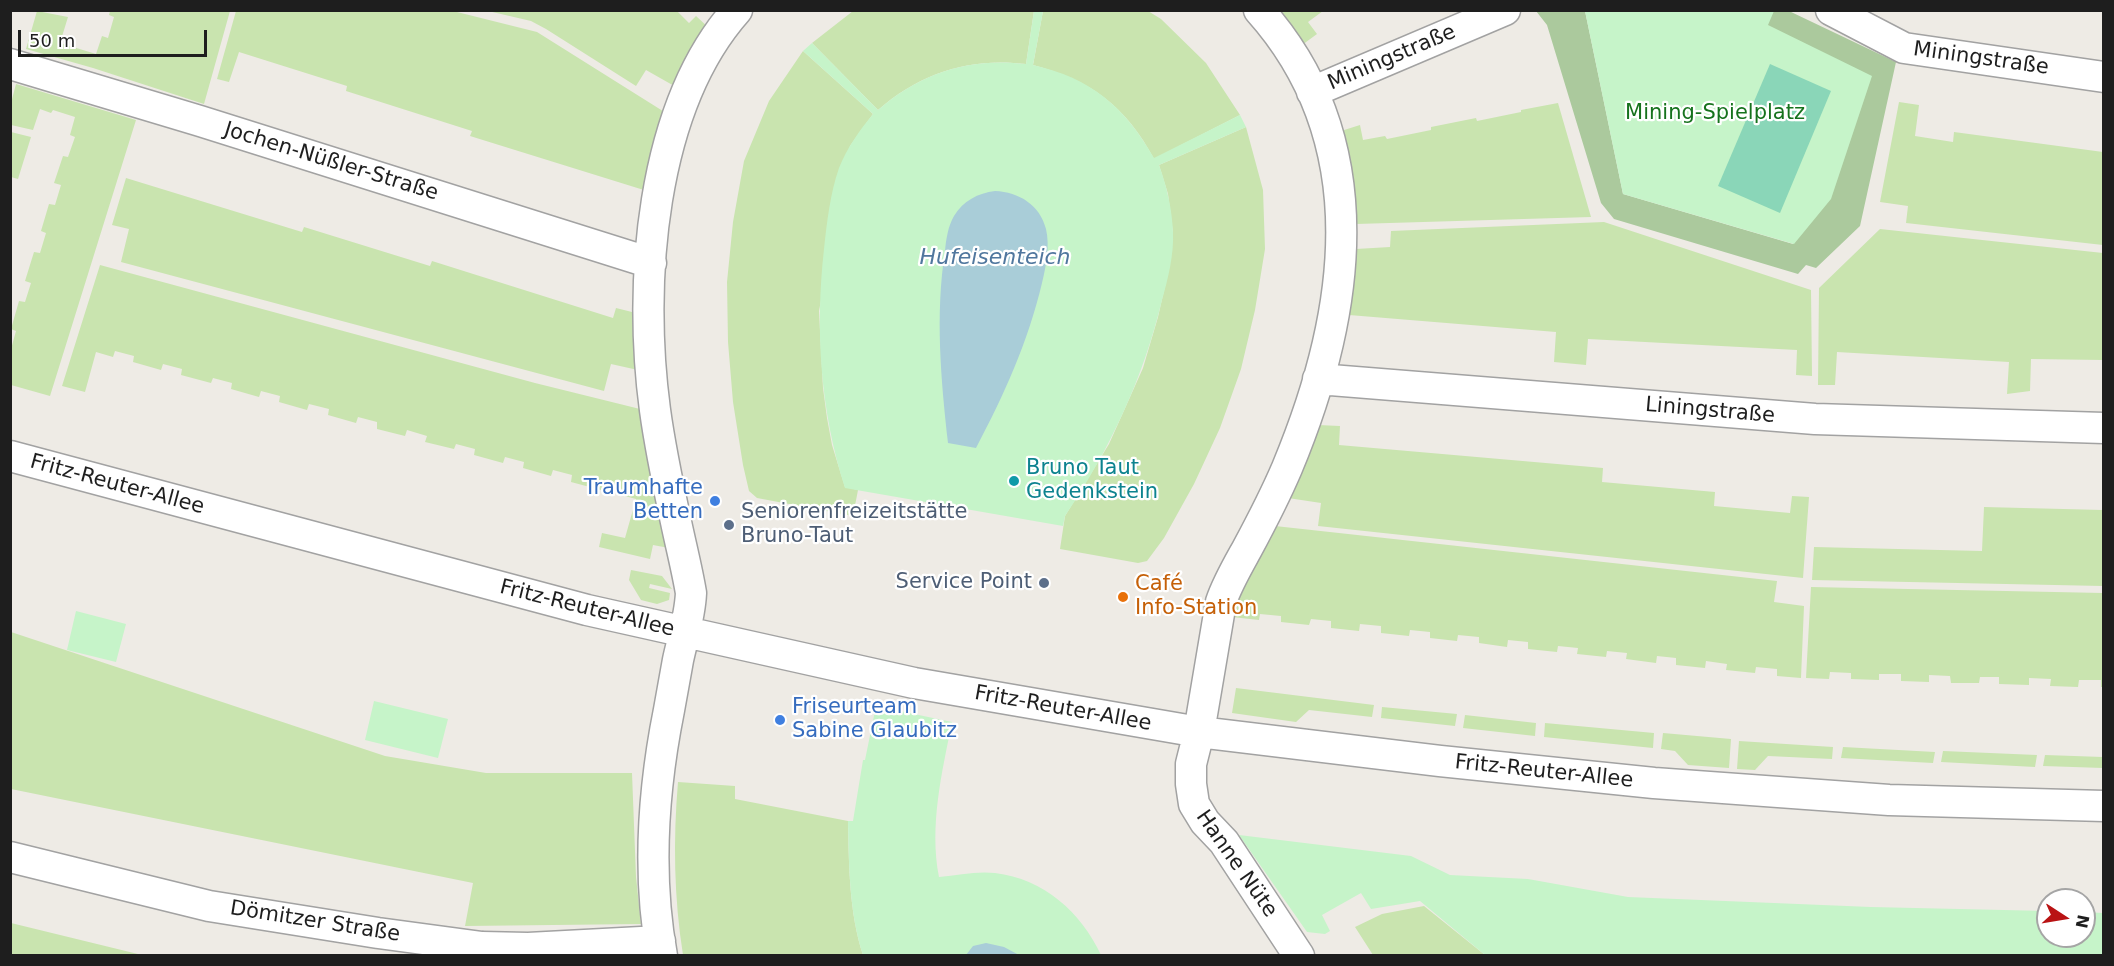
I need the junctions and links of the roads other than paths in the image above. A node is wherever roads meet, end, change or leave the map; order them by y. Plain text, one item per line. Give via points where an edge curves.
1 (738, 10) edge
2 (1259, 10) edge
3 (1505, 10) edge
4 (1831, 10) edge
5 (10, 64) edge
6 (2103, 77) edge
7 (1312, 92) junction
8 (651, 263) junction
9 (1318, 379) junction
10 (2103, 428) edge
11 (10, 456) edge
12 (685, 633) junction
13 (1199, 732) junction
14 (2103, 806) edge
15 (10, 857) edge
16 (661, 948) edge
17 (1299, 956) edge

1 - 8 street via 703,61 678,113 659,192
2 - 7 street, Hanne Nüte
3 - 7 street, Miningstraße
4 - 6 street, Miningstraße via 1904,48
5 - 8 street, Jochen-Nüßler-Straße
7 - 9 street, Hanne Nüte via 1335,165 1342,230 1335,313
8 - 12 street via 650,340 655,409 691,593
9 - 10 street, Liningstraße via 1815,419
9 - 13 street, Hanne Nüte via 1286,469 1224,593
11 - 12 street, Fritz-Reuter-Allee via 530,596
12 - 13 street, Fritz-Reuter-Allee via 914,683
12 - 16 street via 659,761 654,820
13 - 14 street, Fritz-Reuter-Allee via 1654,783 1889,800
13 - 17 street, Hanne Nüte via 1191,764 1194,804 1224,842
15 - 16 street, Dömitzer Straße via 209,906 378,933 482,947

